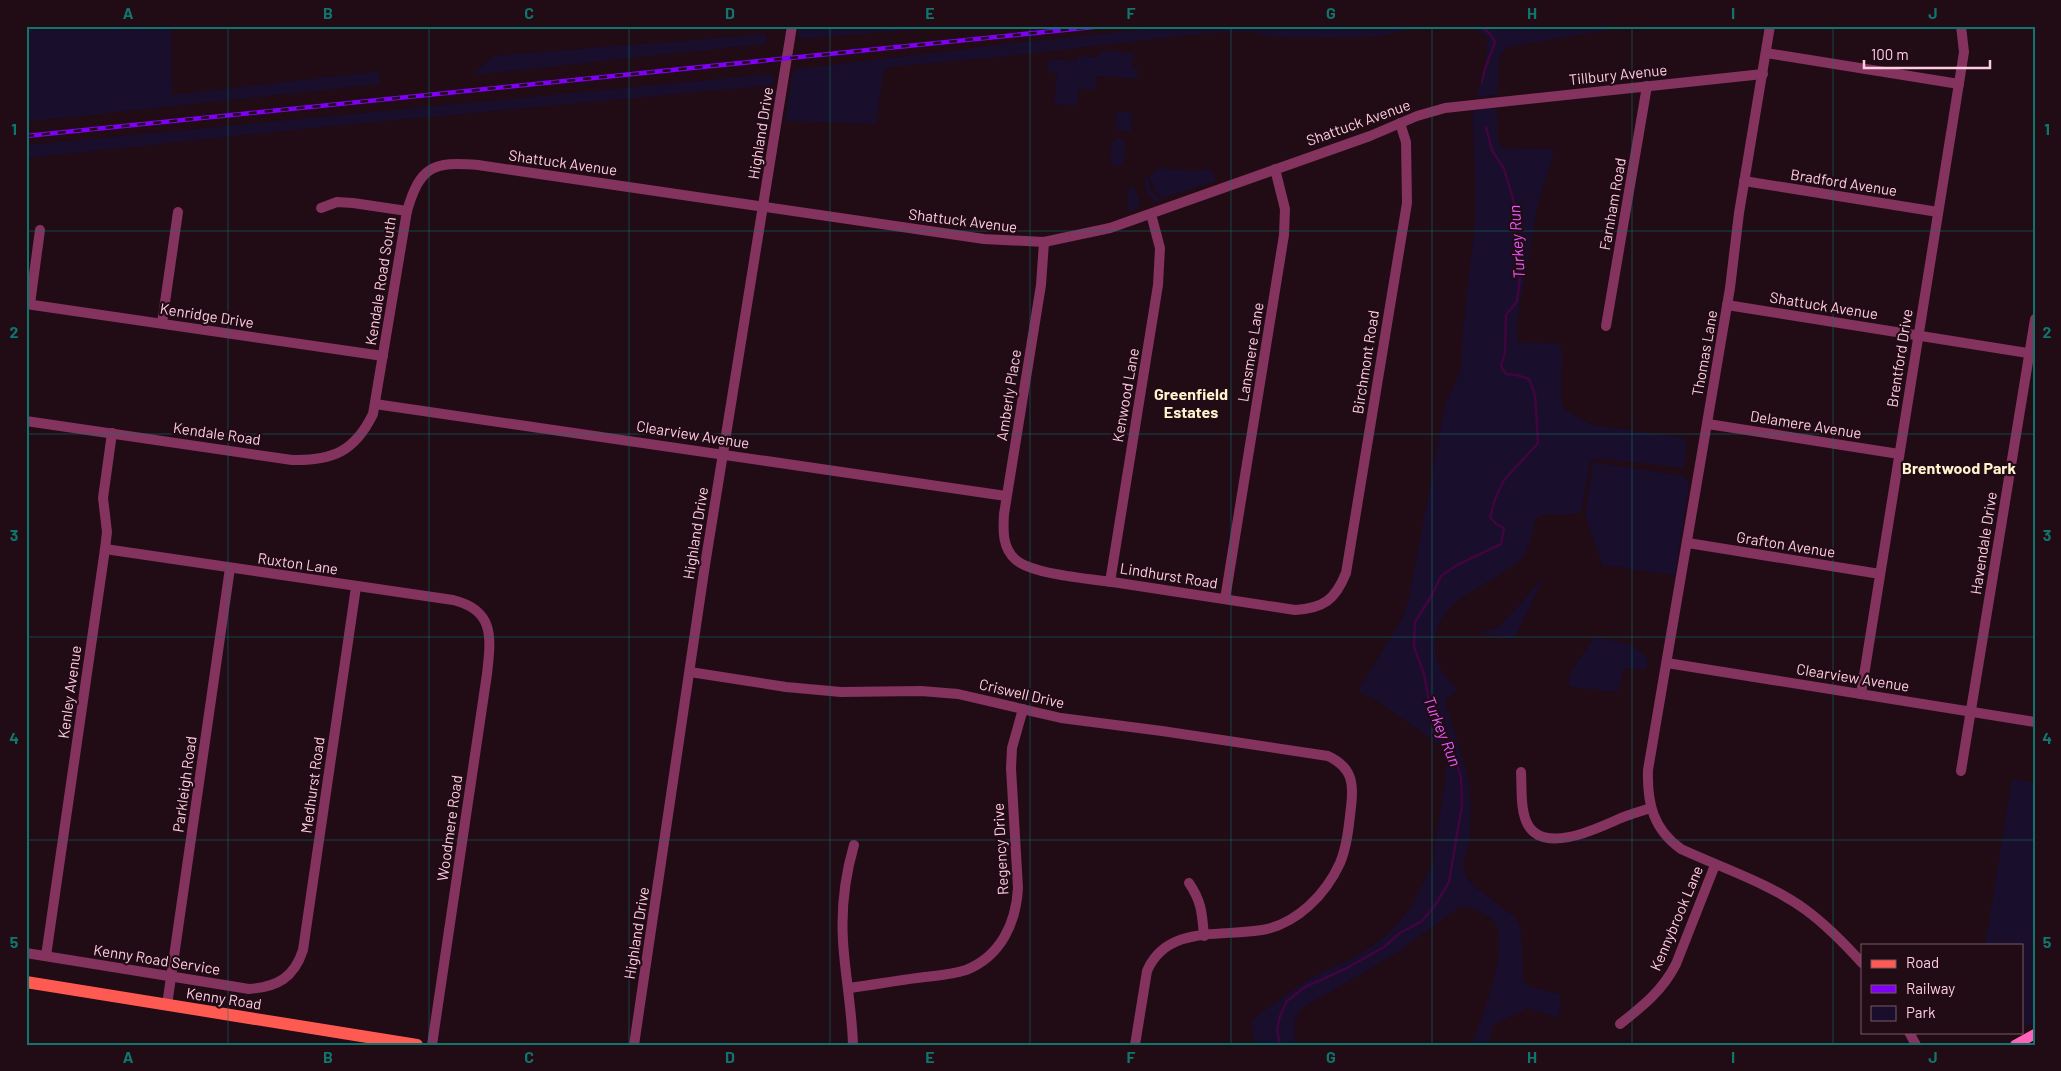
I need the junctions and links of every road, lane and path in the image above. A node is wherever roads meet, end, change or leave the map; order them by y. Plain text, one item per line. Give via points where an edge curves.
1 (792, 26) edge
2 (1770, 26) edge
3 (1961, 26) edge
4 (1766, 53) junction
5 (1763, 74) junction
6 (1959, 84) junction
7 (1647, 86) junction
8 (1476, 104) joint
9 (1400, 123) junction
10 (1276, 169) junction
11 (430, 170) joint
12 (1744, 181) junction
13 (764, 207) junction
14 (321, 208) dead end
15 (406, 211) junction
16 (178, 212) dead end
17 (1938, 212) junction
18 (1151, 214) junction
19 (40, 230) dead end
20 (1044, 242) junction
21 (28, 304) edge
22 (1728, 305) junction
23 (2035, 319) edge
24 (162, 323) junction
25 (1606, 326) dead end
26 (1918, 336) junction
27 (2032, 354) edge
28 (383, 356) junction
29 (375, 404) junction
30 (26, 421) edge
31 (1708, 424) junction
32 (112, 433) junction
33 (723, 454) junction
34 (1899, 454) junction
35 (1006, 496) junction
36 (1688, 543) junction
37 (105, 549) junction
38 (1009, 551) joint
39 (230, 568) junction
40 (1880, 574) junction
41 (1110, 582) junction
42 (356, 586) junction
43 (1225, 599) junction
44 (1329, 601) joint
45 (482, 616) joint
46 (1667, 663) junction
47 (690, 672) junction
48 (1861, 694) junction
49 (1023, 709) junction
50 (1971, 712) junction
51 (2035, 722) edge
52 (1961, 771) dead end
53 (1522, 772) dead end
54 (1651, 808) junction
55 (854, 845) dead end
56 (1716, 865) junction
57 (1189, 883) dead end
58 (1204, 936) junction
59 (26, 953) edge
60 (46, 956) junction
61 (1861, 962) edge
62 (171, 976) junction
63 (282, 981) joint
64 (26, 982) edge
65 (849, 988) junction
66 (167, 1005) junction
67 (1620, 1024) dead end
68 (2035, 1034) edge
69 (416, 1045) edge
70 (432, 1045) edge
71 (634, 1045) edge
72 (853, 1045) edge
73 (1135, 1045) edge
74 (2015, 1045) edge

1 - 13 street, Highland Drive
2 - 4 street, Thomas Lane
3 - 6 street, Brentford Drive via 1964,52
4 - 5 street, Thomas Lane
4 - 6 street
5 - 7 street, Tillbury Avenue
5 - 12 street, Thomas Lane
6 - 17 street, Brentford Drive
7 - 8 street, Tillbury Avenue
7 - 25 street, Farnham Road
8 - 9 street, Shattuck Avenue via 1445,108
9 - 10 street, Shattuck Avenue
9 - 44 street, Birchmont Road via 1406,142 1407,203 1346,573 1340,588
10 - 18 street, Shattuck Avenue
10 - 43 street, Lansmere Lane via 1285,210 1284,235
11 - 13 street, Shattuck Avenue via 453,163 478,165
11 - 15 street, Kendale Road South via 419,179
12 - 17 street, Bradford Avenue
12 - 22 street, Thomas Lane
13 - 20 street, Shattuck Avenue via 984,239
13 - 33 street, Highland Drive
14 - 15 street via 336,202 354,202
15 - 28 street, Kendale Road South
16 - 24 street
17 - 26 street, Brentford Drive
18 - 20 street, Shattuck Avenue via 1110,228
18 - 41 street, Kenwood Lane via 1160,248 1158,285
19 - 21 street
20 - 35 street, Amberly Place via 1041,285
21 - 24 street, Kenridge Drive
22 - 26 street, Shattuck Avenue
22 - 31 street, Thomas Lane
23 - 27 street, Havendale Drive
24 - 28 street, Kenridge Drive
26 - 27 street, Shattuck Avenue
26 - 34 street, Brentford Drive
27 - 50 street, Havendale Drive
28 - 29 street, Kendale Road South
29 - 32 street, Kendale Road via 367,427 359,438 338,454 324,458 292,460
29 - 33 street, Clearview Avenue
30 - 32 street, Kendale Road
31 - 34 street, Delamere Avenue
31 - 36 street, Thomas Lane
32 - 37 street, Kenley Avenue via 103,498 107,532
33 - 35 street, Clearview Avenue
33 - 47 street, Highland Drive
34 - 40 street, Brentford Drive
35 - 38 street, Amberly Place via 1003,533
36 - 40 street, Grafton Avenue
36 - 46 street, Thomas Lane
37 - 39 street, Ruxton Lane
37 - 60 street, Kenley Avenue
38 - 41 street, Lindhurst Road via 1024,565 1036,569
39 - 42 street, Ruxton Lane
39 - 62 street, Parkleigh Road
40 - 48 street, Brentford Drive
41 - 43 street, Lindhurst Road
42 - 45 street, Ruxton Lane via 452,600 469,606
42 - 63 street, Medhurst Road via 303,950 296,967
43 - 44 street, Lindhurst Road via 1295,610 1313,608
45 - 70 street, Woodmere Road via 488,626 490,640 487,674
46 - 48 street, Clearview Avenue
46 - 54 street, Thomas Lane via 1648,770
47 - 49 street, Criswell Drive via 841,692 958,694
47 - 71 street, Highland Drive
48 - 50 street, Clearview Avenue
49 - 58 street, Criswell Drive via 1070,720 1328,756 1344,766 1351,780 1352,796 1341,861 1311,905 1296,916 1264,930
49 - 65 street, Regency Drive via 1012,748 1018,888 1017,908 1010,930 984,960 966,970
50 - 51 street, Clearview Avenue
50 - 52 street, Havendale Drive
53 - 54 street via 1527,824 1536,834 1543,836 1579,836
54 - 56 street, Thomas Lane via 1669,840
55 - 65 street via 846,872 843,914
56 - 61 street, Thomas Lane via 1770,889 1806,910
56 - 67 street, Kennybrook Lane via 1669,978 1648,1002
57 - 58 street via 1198,896
58 - 73 street via 1174,941 1151,961 1144,982
59 - 60 street, Kenny Road Service
60 - 62 street, Kenny Road Service
62 - 63 street, Kenny Road Service via 249,989
62 - 66 street, Parkleigh Road
64 - 66 main road, Kenny Road
65 - 72 street
66 - 69 main road, Kenny Road
68 - 74 main road

